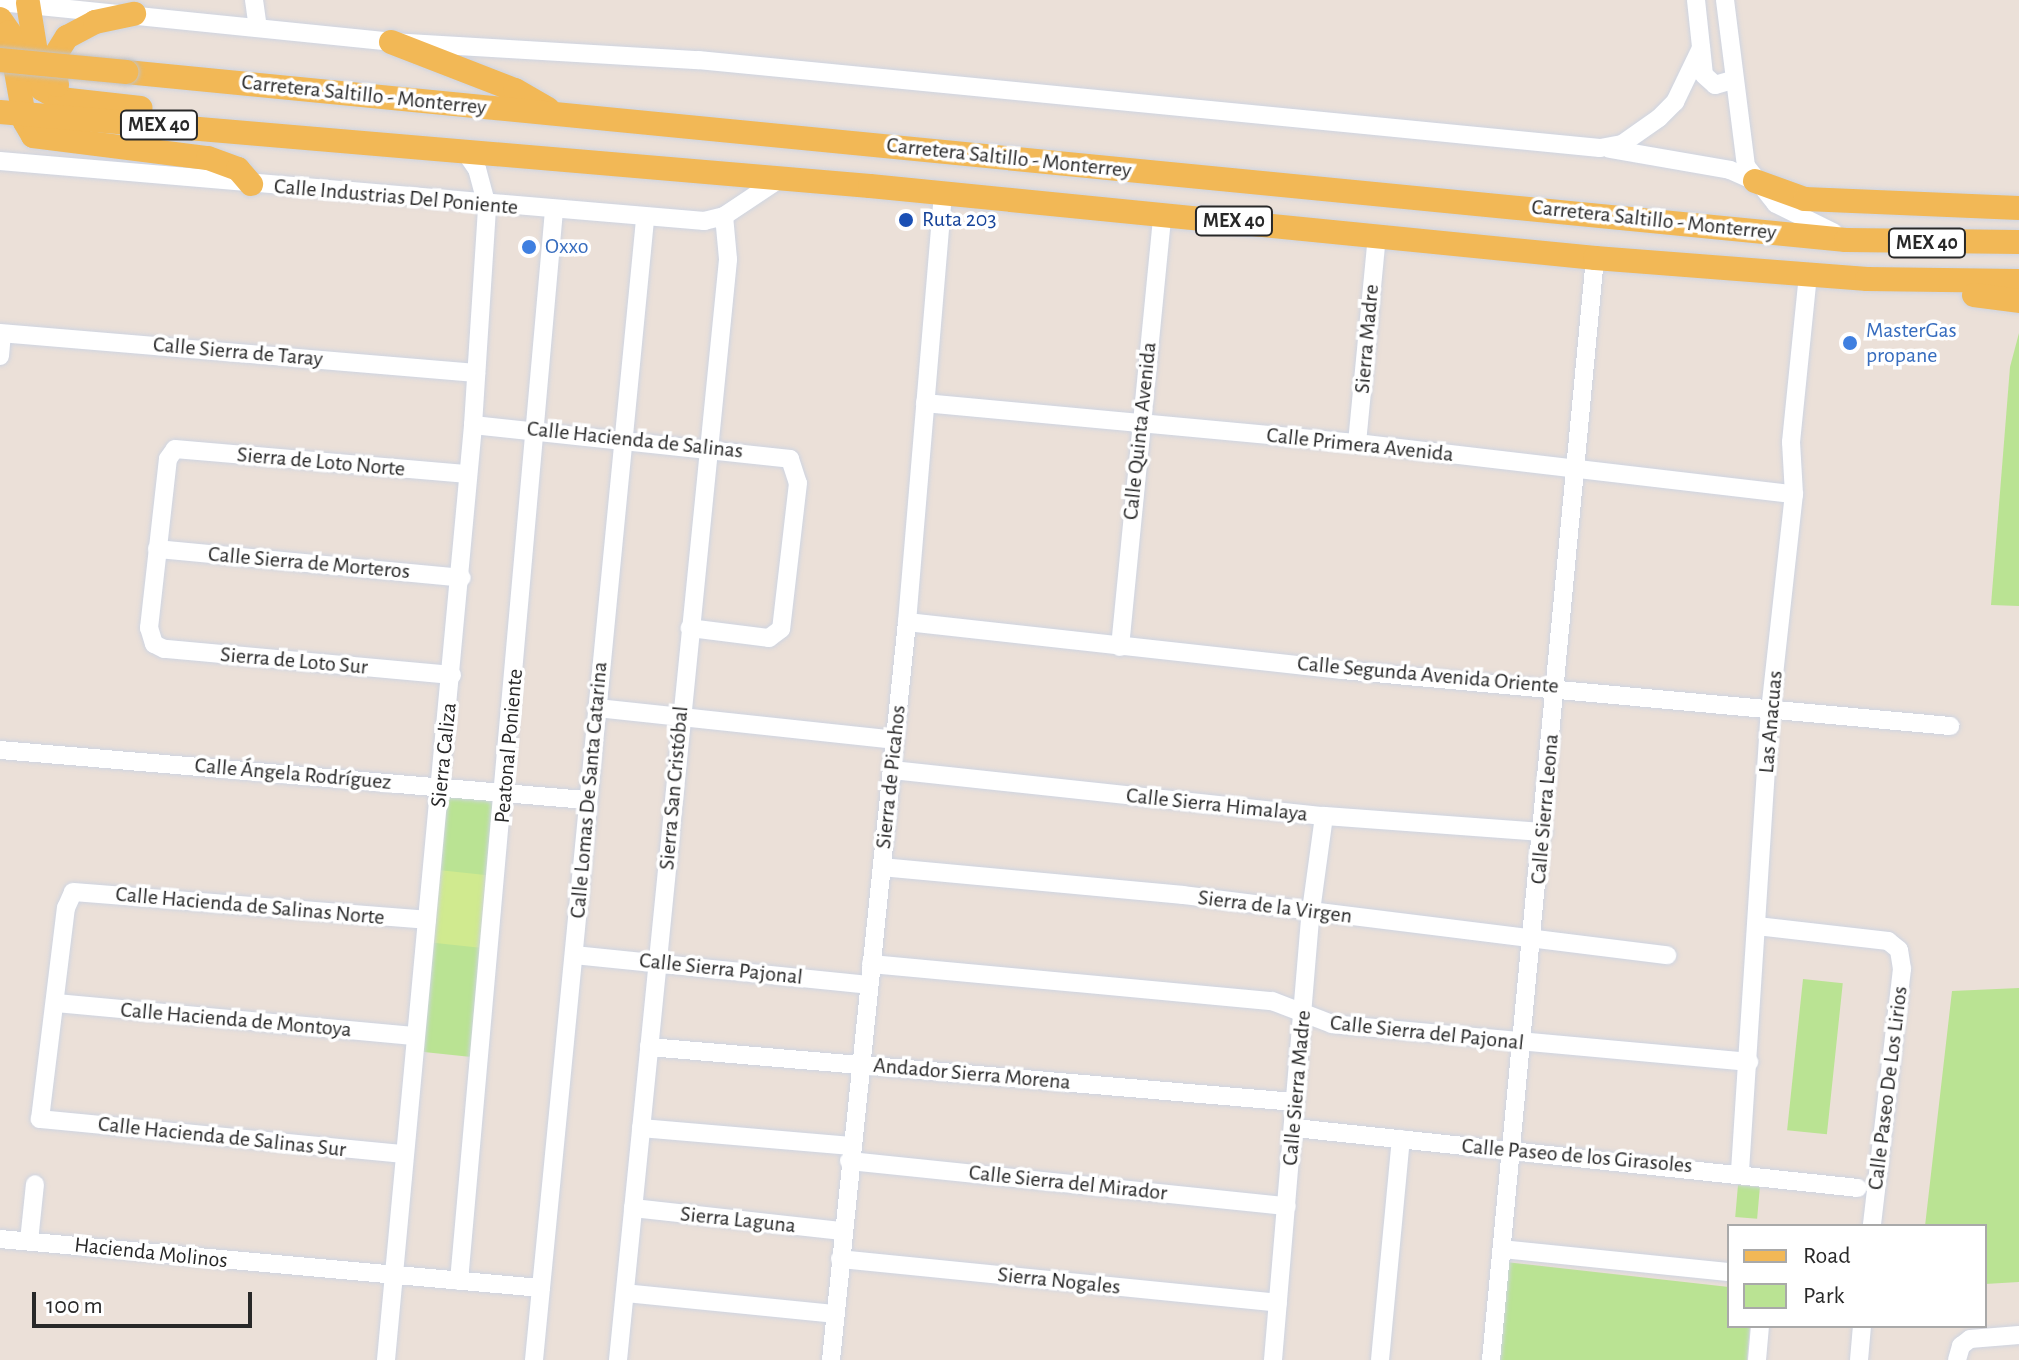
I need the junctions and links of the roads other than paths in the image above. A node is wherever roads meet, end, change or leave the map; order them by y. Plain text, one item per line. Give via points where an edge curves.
1 (91, 0) edge
2 (254, 0) edge
3 (1696, 0) edge
4 (1725, 0) edge
5 (0, 2) edge
6 (28, 2) edge
7 (134, 14) junction
8 (0, 19) edge
9 (258, 28) junction
10 (391, 42) junction
11 (1701, 48) junction
12 (0, 60) edge
13 (1733, 80) junction
14 (75, 100) junction
15 (12, 114) edge
16 (557, 114) junction
17 (293, 135) junction
18 (1600, 148) junction
19 (466, 153) junction
20 (0, 161) edge
21 (781, 178) junction
22 (1755, 181) junction
23 (251, 184) junction
24 (943, 193) junction
25 (487, 206) junction
26 (2019, 208) edge
27 (554, 211) junction
28 (1162, 215) junction
29 (724, 216) junction
30 (645, 219) junction
31 (1377, 235) junction
32 (1846, 240) junction
33 (2016, 241) edge
34 (1595, 258) junction
35 (1808, 274) junction
36 (1925, 281) junction
37 (2019, 281) edge
38 (2019, 301) edge
39 (1, 334) edge
40 (0, 356) edge
41 (476, 373) junction
42 (925, 403) junction
43 (1139, 423) junction
44 (473, 425) junction
45 (538, 430) junction
46 (622, 440) junction
47 (1357, 443) junction
48 (707, 448) junction
49 (1574, 469) junction
50 (468, 474) junction
51 (1794, 494) junction
52 (157, 549) junction
53 (462, 578) junction
54 (907, 622) junction
55 (690, 628) junction
56 (1120, 647) junction
57 (452, 675) junction
58 (1556, 686) junction
59 (597, 708) junction
60 (1770, 711) junction
61 (680, 715) junction
62 (1950, 726) dead end
63 (894, 740) junction
64 (0, 750) edge
65 (892, 770) junction
66 (440, 786) junction
67 (505, 792) junction
68 (586, 800) junction
69 (1324, 816) junction
70 (1543, 832) junction
71 (882, 867) junction
72 (1311, 911) junction
73 (427, 920) junction
74 (1757, 926) junction
75 (1532, 937) junction
76 (574, 955) junction
77 (1667, 955) dead end
78 (656, 961) junction
79 (871, 964) junction
80 (868, 985) junction
81 (57, 1003) junction
82 (1303, 1015) junction
83 (415, 1036) junction
84 (1521, 1044) junction
85 (649, 1047) junction
86 (1749, 1062) junction
87 (859, 1065) junction
88 (1295, 1102) junction
89 (641, 1128) junction
90 (1295, 1128) junction
91 (1401, 1139) junction
92 (1511, 1148) junction
93 (403, 1154) junction
94 (850, 1154) junction
95 (1740, 1171) junction
96 (35, 1184) dead end
97 (1858, 1188) dead end
98 (1287, 1206) junction
99 (633, 1208) junction
100 (1872, 1224) edge
101 (843, 1231) junction
102 (0, 1239) edge
103 (29, 1241) junction
104 (1502, 1249) junction
105 (840, 1259) junction
106 (1727, 1272) edge
107 (393, 1277) junction
108 (459, 1281) junction
109 (541, 1288) junction
110 (625, 1293) junction
111 (1278, 1303) junction
112 (835, 1314) junction
113 (1760, 1328) edge
114 (1862, 1328) edge
115 (2019, 1335) edge
116 (386, 1360) edge
117 (534, 1360) edge
118 (618, 1360) edge
119 (835, 1360) edge
120 (1273, 1360) edge
121 (1380, 1360) edge
122 (1491, 1360) edge
123 (1757, 1360) edge
124 (1859, 1360) edge
125 (1957, 1360) edge

1 - 7 street
2 - 9 street
3 - 11 street
4 - 13 street
5 - 6 street
6 - 7 street
6 - 14 main road via 38,83 53,96
7 - 9 street
7 - 14 main road via 84,26 55,52 55,81
8 - 15 main road via 9,32
9 - 10 street
10 - 16 main road via 515,90
10 - 18 street via 698,60
11 - 13 street via 1709,81
11 - 18 street via 1675,102 1659,118 1622,144
12 - 16 main road, Carretera Saltillo - Monterrey / MEX 40, bridge
13 - 22 street via 1740,146
14 - 17 main road via 249,121
15 - 17 main road, Carretera Saltillo - Monterrey / MEX 40
15 - 23 main road via 37,139 208,158 238,169
16 - 32 main road, Carretera Saltillo - Monterrey / MEX 40
17 - 19 main road, Carretera Saltillo - Monterrey / MEX 40
18 - 22 street via 1730,170
19 - 21 main road, Carretera Saltillo - Monterrey / MEX 40
19 - 25 street, Sierra Caliza via 477,169
20 - 23 street, Calle Industrias Del Poniente
21 - 24 main road, Carretera Saltillo - Monterrey / MEX 40
21 - 29 street, Calle Industrias Del Poniente
22 - 26 main road via 1805,199
22 - 32 street via 1789,214
23 - 25 street, Calle Industrias Del Poniente
24 - 28 main road, Carretera Saltillo - Monterrey / MEX 40
24 - 42 street, Sierra de Picahos
25 - 27 street, Calle Industrias Del Poniente
25 - 41 street, Sierra Caliza
27 - 30 street, Calle Industrias Del Poniente
27 - 45 street, Peatonal Poniente
28 - 31 main road, Carretera Saltillo - Monterrey / MEX 40
28 - 43 street, Calle Quinta Avenida
29 - 30 street, Calle Industrias Del Poniente via 704,221
29 - 48 street, Sierra San Cristóbal via 728,259
30 - 46 street, Calle Lomas De Santa Catarina
31 - 34 main road, Carretera Saltillo - Monterrey / MEX 40
31 - 47 street, Sierra Madre
32 - 33 main road, Carretera Saltillo - Monterrey / MEX 40
34 - 35 main road, Carretera Saltillo - Monterrey / MEX 40
34 - 49 street, Calle Sierra Leona
35 - 36 main road, Carretera Saltillo - Monterrey / MEX 40
35 - 51 street, Las Anacuas via 1791,442
36 - 37 main road, Carretera Saltillo - Monterrey / MEX 40
36 - 38 main road via 1970,295
39 - 40 street
39 - 41 street, Calle Sierra de Taray
41 - 44 street, Sierra Caliza
42 - 43 street, Calle Primera Avenida
42 - 54 street, Sierra de Picahos
43 - 47 street, Calle Primera Avenida
43 - 56 street, Calle Quinta Avenida
44 - 45 street, Calle Hacienda de Salinas
44 - 50 street, Sierra Caliza
45 - 46 street, Calle Hacienda de Salinas
45 - 67 street, Peatonal Poniente
46 - 48 street, Calle Hacienda de Salinas
46 - 59 street, Calle Lomas De Santa Catarina
47 - 49 street, Calle Primera Avenida
48 - 55 street, Sierra San Cristóbal
48 - 55 street, Calle Hacienda de Salinas via 781,455 794,464 795,527 778,634 763,638
49 - 51 street, Calle Primera Avenida
49 - 58 street, Calle Sierra Leona
50 - 52 street, Sierra de Loto Norte via 175,449 168,459
50 - 53 street, Sierra Caliza
51 - 60 street, Las Anacuas
52 - 53 street, Calle Sierra de Morteros
52 - 57 street, Sierra de Loto Sur via 149,628 154,644 164,649
53 - 57 street, Sierra Caliza
54 - 56 street, Calle Segunda Avenida Oriente
54 - 63 street, Sierra de Picahos
55 - 61 street, Sierra San Cristóbal
56 - 58 street, Calle Segunda Avenida Oriente
57 - 66 street, Sierra Caliza
58 - 60 street, Calle Segunda Avenida Oriente
58 - 70 street, Calle Sierra Leona
59 - 61 street
59 - 68 street, Calle Lomas De Santa Catarina
60 - 62 street, Calle Segunda Avenida Oriente
60 - 74 street, Las Anacuas
61 - 63 street
61 - 78 street, Sierra San Cristóbal
63 - 65 street, Sierra de Picahos
64 - 66 street, Calle Ángela Rodríguez
65 - 69 street, Calle Sierra Himalaya
65 - 71 street, Sierra de Picahos
66 - 67 street, Calle Ángela Rodríguez
66 - 73 street, Sierra Caliza
67 - 68 street, Calle Ángela Rodríguez
67 - 108 street, Peatonal Poniente
68 - 76 street, Calle Lomas De Santa Catarina
69 - 70 street, Calle Sierra Himalaya
69 - 72 street, Calle Sierra Madre
70 - 75 street, Calle Sierra Leona
71 - 72 street, Sierra de la Virgen
71 - 79 street, Sierra de Picahos
72 - 75 street, Sierra de la Virgen
72 - 82 street, Calle Sierra Madre
73 - 81 street, Calle Hacienda de Salinas Norte via 73,892 66,908
73 - 83 street, Sierra Caliza
74 - 86 street, Las Anacuas
74 - 100 street, Calle Paseo De Los Lirios via 1888,941 1899,950 1902,969
75 - 77 street, Sierra de la Virgen
75 - 84 street, Calle Sierra Leona
76 - 78 street, Calle Sierra Pajonal
76 - 109 street, Calle Lomas De Santa Catarina
78 - 80 street, Calle Sierra Pajonal
78 - 85 street, Sierra San Cristóbal
79 - 80 street, Sierra de Picahos
79 - 82 street, Calle Sierra del Pajonal via 1272,1001
80 - 87 street, Sierra de Picahos
81 - 83 street, Calle Hacienda de Montoya
81 - 93 street, Calle Hacienda de Salinas Sur via 40,1119
82 - 84 street, Calle Sierra del Pajonal via 1332,1024
82 - 88 street, Calle Sierra Madre
83 - 93 street, Sierra Caliza
84 - 86 street, Calle Sierra del Pajonal
84 - 92 street, Calle Sierra Leona
85 - 87 street, Andador Sierra Morena
85 - 89 street, Sierra San Cristóbal
86 - 95 street, Las Anacuas
87 - 88 street, Andador Sierra Morena
87 - 94 street, Sierra de Picahos
88 - 90 street, Calle Sierra Madre
89 - 94 street, Calle Sierra del Mirador
89 - 99 street, Sierra San Cristóbal
90 - 91 street, Calle Paseo de los Girasoles
90 - 98 street, Calle Sierra Madre
91 - 92 street, Calle Paseo de los Girasoles
91 - 121 street
92 - 95 street, Calle Paseo de los Girasoles
92 - 104 street, Calle Sierra Leona
93 - 107 street, Sierra Caliza
94 - 98 street, Calle Sierra del Mirador
94 - 101 street, Sierra de Picahos
95 - 97 street, Calle Paseo de los Girasoles
96 - 103 street
98 - 111 street, Calle Sierra Madre
99 - 101 street, Sierra Laguna
99 - 110 street, Sierra San Cristóbal
101 - 105 street, Sierra de Picahos
102 - 103 street, Hacienda Molinos
103 - 107 street, Hacienda Molinos
104 - 106 street
104 - 122 street, Calle Sierra Leona
105 - 111 street, Sierra Nogales
105 - 112 street, Sierra de Picahos
107 - 108 street, Hacienda Molinos
107 - 116 street, Sierra Caliza
108 - 109 street, Hacienda Molinos
109 - 117 street, Calle Lomas De Santa Catarina
110 - 112 street
110 - 118 street, Sierra San Cristóbal
111 - 120 street, Calle Sierra Madre
112 - 119 street, Sierra de Picahos
113 - 123 street
114 - 124 street
115 - 125 street via 1970,1339

